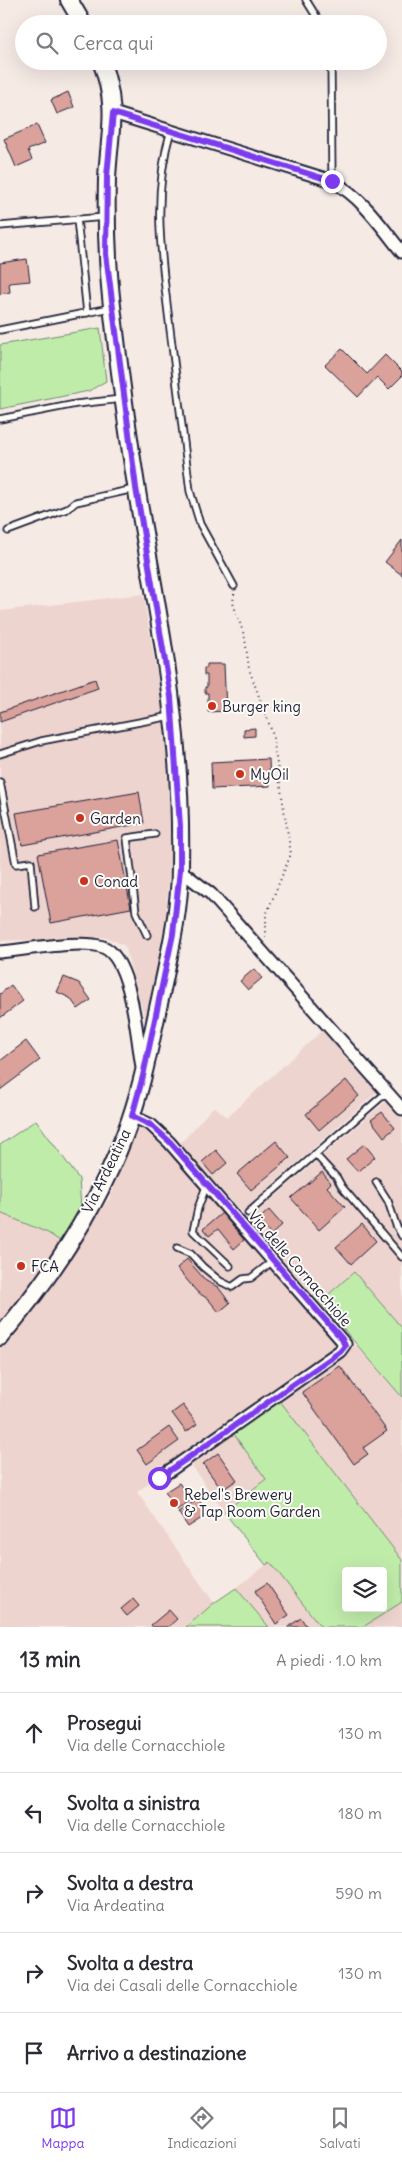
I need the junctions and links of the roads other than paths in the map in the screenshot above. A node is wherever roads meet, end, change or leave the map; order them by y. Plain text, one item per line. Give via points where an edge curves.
1 (69, 0) edge
2 (306, 0) edge
3 (78, 15) edge
4 (315, 15) edge
5 (104, 70) edge
6 (331, 70) edge
7 (113, 113) junction
8 (171, 130) junction
9 (332, 181) junction
10 (107, 216) junction
11 (77, 219) junction
12 (0, 226) edge
13 (402, 252) edge
14 (112, 308) junction
15 (87, 313) junction
16 (0, 330) edge
17 (124, 399) junction
18 (0, 419) edge
19 (136, 488) junction
20 (8, 531) dead end
21 (234, 586) road end
22 (173, 716) junction
23 (0, 754) edge
24 (0, 782) edge
25 (155, 834) dead end
26 (180, 870) junction
27 (35, 907) dead end
28 (147, 935) dead end
29 (0, 952) edge
30 (143, 1076) junction
31 (387, 1092) junction
32 (402, 1109) edge
33 (132, 1116) junction
34 (315, 1154) junction
35 (376, 1182) dead end
36 (207, 1184) junction
37 (248, 1213) dead end
38 (402, 1236) edge
39 (177, 1248) dead end
40 (402, 1257) edge
41 (274, 1260) junction
42 (230, 1266) dead end
43 (0, 1337) edge
44 (159, 1478) dead end

1 - 3 main road
2 - 4 lane
5 - 7 main road, Via Ardeatina
6 - 9 lane
7 - 8 street
7 - 10 main road, Via Ardeatina
8 - 9 street
8 - 21 lane via 159,187 160,238 190,491 200,524
9 - 13 street via 363,204
10 - 11 lane
10 - 14 main road, Via Ardeatina via 106,254
11 - 12 lane
11 - 15 lane
14 - 15 lane
14 - 17 main road, Via Ardeatina
15 - 16 lane
17 - 18 lane via 76,404
17 - 19 main road, Via Ardeatina
19 - 20 lane via 76,502 67,509
19 - 22 main road, Via Ardeatina
22 - 23 lane via 41,740
22 - 26 main road, Via Ardeatina
24 - 27 lane via 16,864 31,862
25 - 28 lane via 128,838 136,912
26 - 30 main road, Via Ardeatina via 173,934
26 - 31 street via 211,894
29 - 30 street via 74,945 97,945 107,949 122,971 133,1002
30 - 33 main road, Via Ardeatina
31 - 32 street
31 - 34 lane
33 - 36 street, Via delle Cornacchiole via 160,1132
33 - 43 main road, Via Ardeatina via 92,1205 42,1283
34 - 37 lane
34 - 40 lane
35 - 38 lane via 388,1201
36 - 41 street, Via delle Cornacchiole
36 - 42 lane via 193,1231
39 - 41 lane via 191,1254 203,1268 232,1287 243,1278 252,1278
41 - 44 street, Via delle Cornacchiole via 342,1339 344,1347

